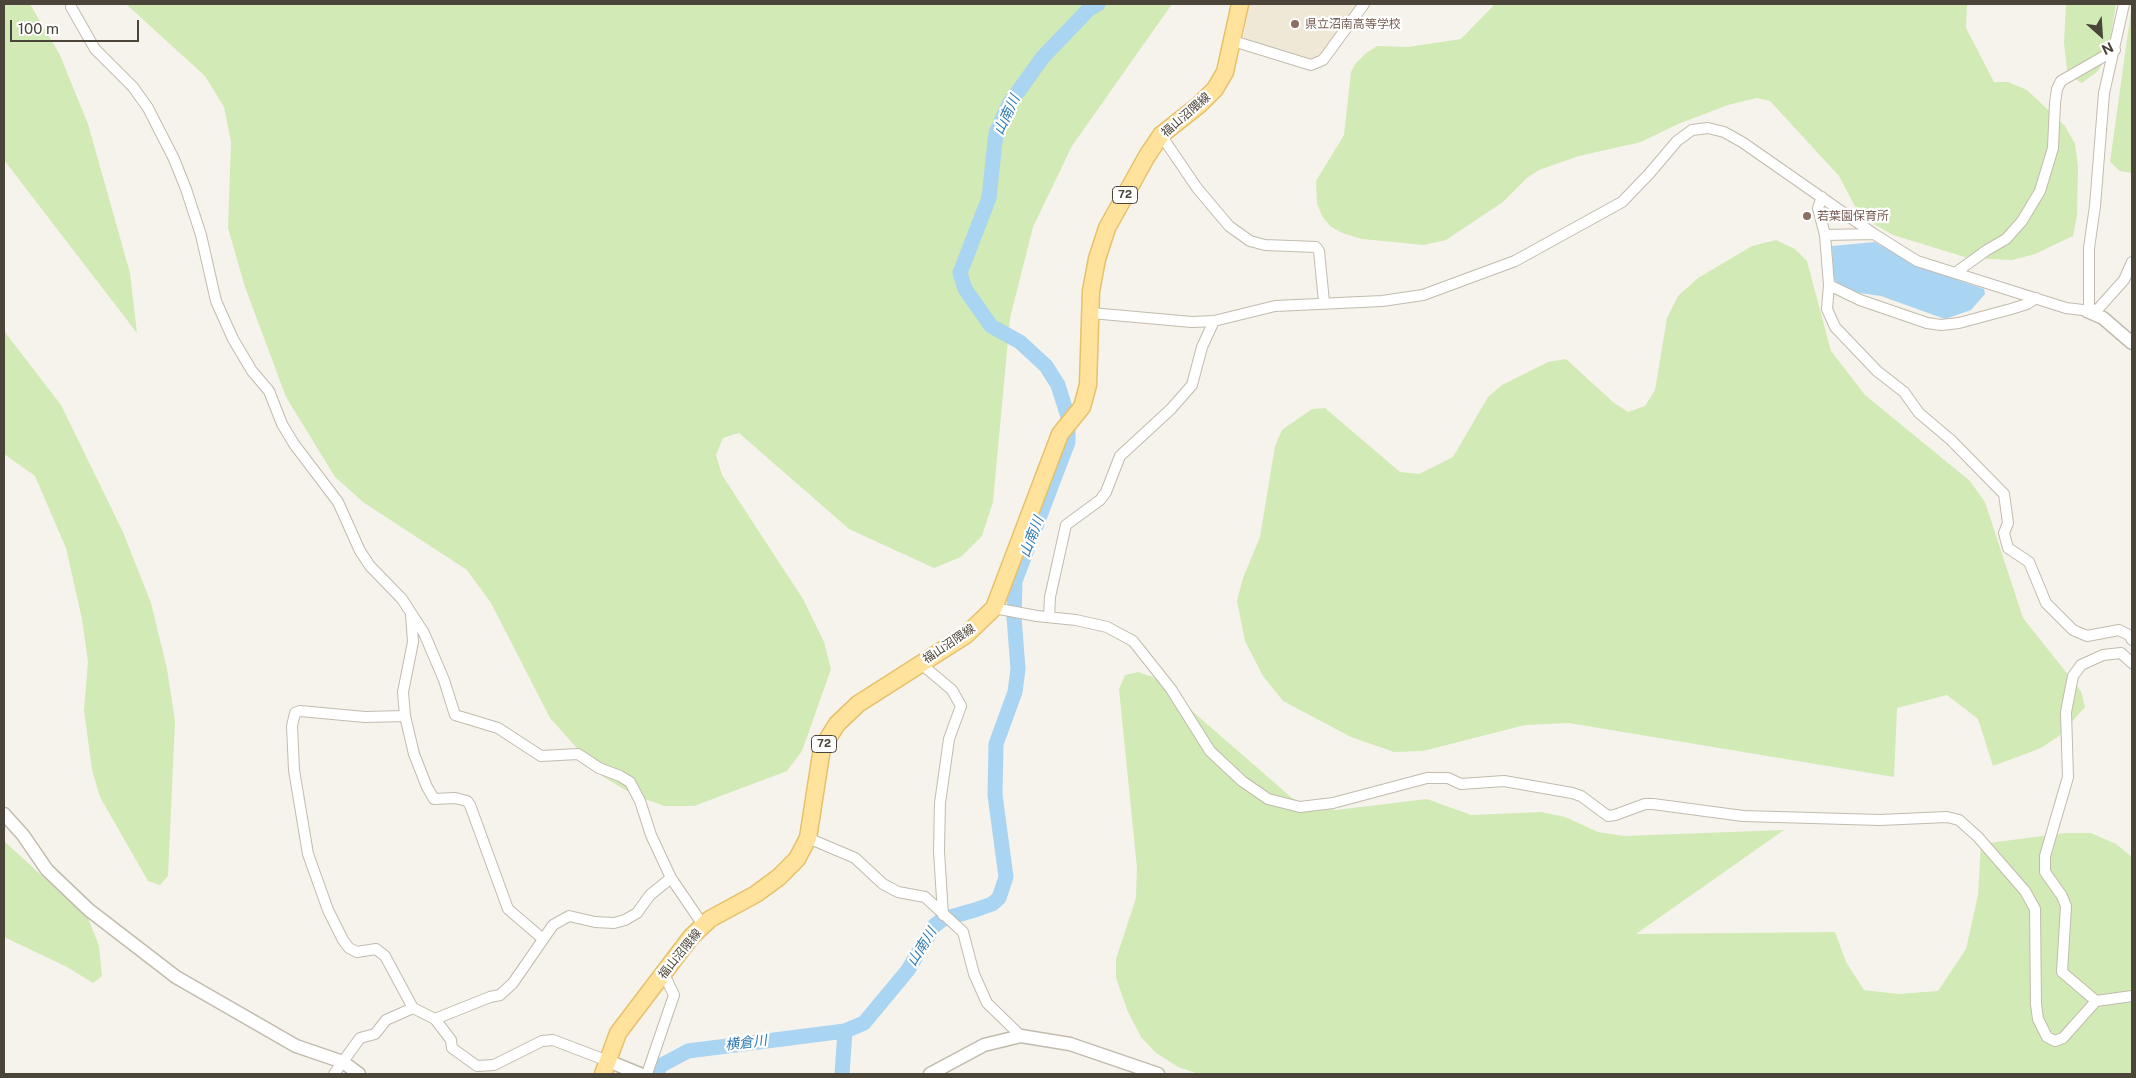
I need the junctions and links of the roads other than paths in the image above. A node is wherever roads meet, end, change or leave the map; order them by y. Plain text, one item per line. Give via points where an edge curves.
1 (1240, 4) edge
2 (1364, 4) edge
3 (2124, 4) edge
4 (71, 7) dead end
5 (1233, 41) junction
6 (2115, 50) junction
7 (1161, 134) junction
8 (1822, 198) junction
9 (1824, 234) junction
10 (1874, 234) junction
11 (2132, 262) edge
12 (1955, 274) junction
13 (1829, 285) junction
14 (2036, 298) junction
15 (1324, 302) junction
16 (2088, 311) junction
17 (1091, 313) junction
18 (1214, 321) junction
19 (2132, 342) edge
20 (994, 608) junction
21 (410, 610) junction
22 (1049, 617) junction
23 (2132, 640) edge
24 (920, 663) junction
25 (2132, 663) edge
26 (405, 716) junction
27 (4, 814) edge
28 (808, 838) junction
29 (671, 878) junction
30 (943, 914) junction
31 (703, 925) junction
32 (543, 939) junction
33 (664, 974) junction
34 (2132, 996) edge
35 (2096, 1001) junction
36 (413, 1008) junction
37 (435, 1019) junction
38 (1021, 1036) junction
39 (343, 1062) junction
40 (606, 1068) edge
41 (334, 1074) edge
42 (359, 1074) edge
43 (640, 1074) edge
44 (647, 1074) edge
45 (930, 1074) edge
46 (1158, 1074) edge

1 - 5 main road, 福山沼隈線 / 72
2 - 5 street via 1323,60 1311,65
3 - 6 street
4 - 21 street via 95,49 133,87 148,108 174,159 201,235 216,301 233,339 252,371 269,391 294,444 338,502 370,566
5 - 7 main road, 福山沼隈線 / 72 via 1225,72 1215,89
6 - 12 street via 2061,82 2054,103 2053,148 2040,191 2022,221 2006,239
6 - 16 street via 2104,93 2089,248
7 - 15 street via 1197,188 1229,226 1250,241 1265,245 1316,247
7 - 17 main road, 福山沼隈線 / 72 via 1107,228 1097,259
8 - 9 street via 1818,208
8 - 10 street
8 - 15 street via 1724,132 1708,128 1692,130 1677,141 1622,202 1515,261 1423,294 1382,301
9 - 10 street
9 - 13 street
10 - 12 street via 1918,261
11 - 16 street via 2124,280 2098,309
12 - 14 street
13 - 14 street via 1860,300 1942,325 2011,309
13 - 23 street via 1827,309 1835,327 2004,494 2008,523 2004,533 2008,548 2029,562 2046,603 2073,630 2086,636 2119,630
14 - 16 street
15 - 18 street via 1275,306
16 - 19 street via 2103,318
17 - 18 street
17 - 20 main road, 福山沼隈線 / 72 via 1088,385 1082,407 1070,421
18 - 22 street via 1202,347 1192,385 1120,456 1100,500 1066,525 1050,597
20 - 22 street
20 - 24 main road, 福山沼隈線 / 72 via 966,635
21 - 26 street via 413,642 403,692
21 - 29 street via 424,633 455,715 498,728 541,756 578,754 630,782
22 - 35 street via 1107,627 1133,641 1171,689 1210,750 1242,781 1268,799 1292,805 1333,804 1427,778 1448,778 1461,784 1504,781 1572,793 1608,816 1653,804 1743,816 1880,820 1947,817 1959,820 2025,890 2035,908 2036,1004 2038,1019 2047,1038 2055,1041 2063,1038
24 - 28 main road, 福山沼隈線 / 72 via 858,704 837,724 822,748
24 - 30 street via 952,690 961,706 949,739 940,803
25 - 35 street via 2121,653 2103,655 2081,665 2072,676 2066,712 2068,776 2045,856 2045,872 2066,906 2062,972
26 - 32 street via 414,754 431,796 434,799 467,801 508,909
26 - 36 street via 365,717 300,711 294,713 292,726 294,770 307,846 328,910 349,948 357,952 376,949 385,956
27 - 39 street via 24,835 47,870 89,910 176,978 296,1046
28 - 30 street via 855,858 883,884 898,892 925,897
28 - 31 main road, 福山沼隈線 / 72 via 797,859 779,877
29 - 31 street
29 - 32 street via 650,895 637,913 625,920 595,922 568,916 553,925
30 - 38 street via 964,932 974,974 988,1003
31 - 33 main road, 福山沼隈線 / 72
32 - 37 street via 513,983 500,995
33 - 40 main road, 福山沼隈線 / 72 via 618,1033
33 - 44 street via 674,995
34 - 35 street
36 - 37 street
36 - 39 street via 386,1020 374,1034 360,1038
37 - 40 street via 452,1048 477,1066 494,1065 542,1041 553,1040
38 - 45 street via 984,1045
38 - 46 street via 1070,1044
39 - 41 street
39 - 42 street
40 - 43 street

